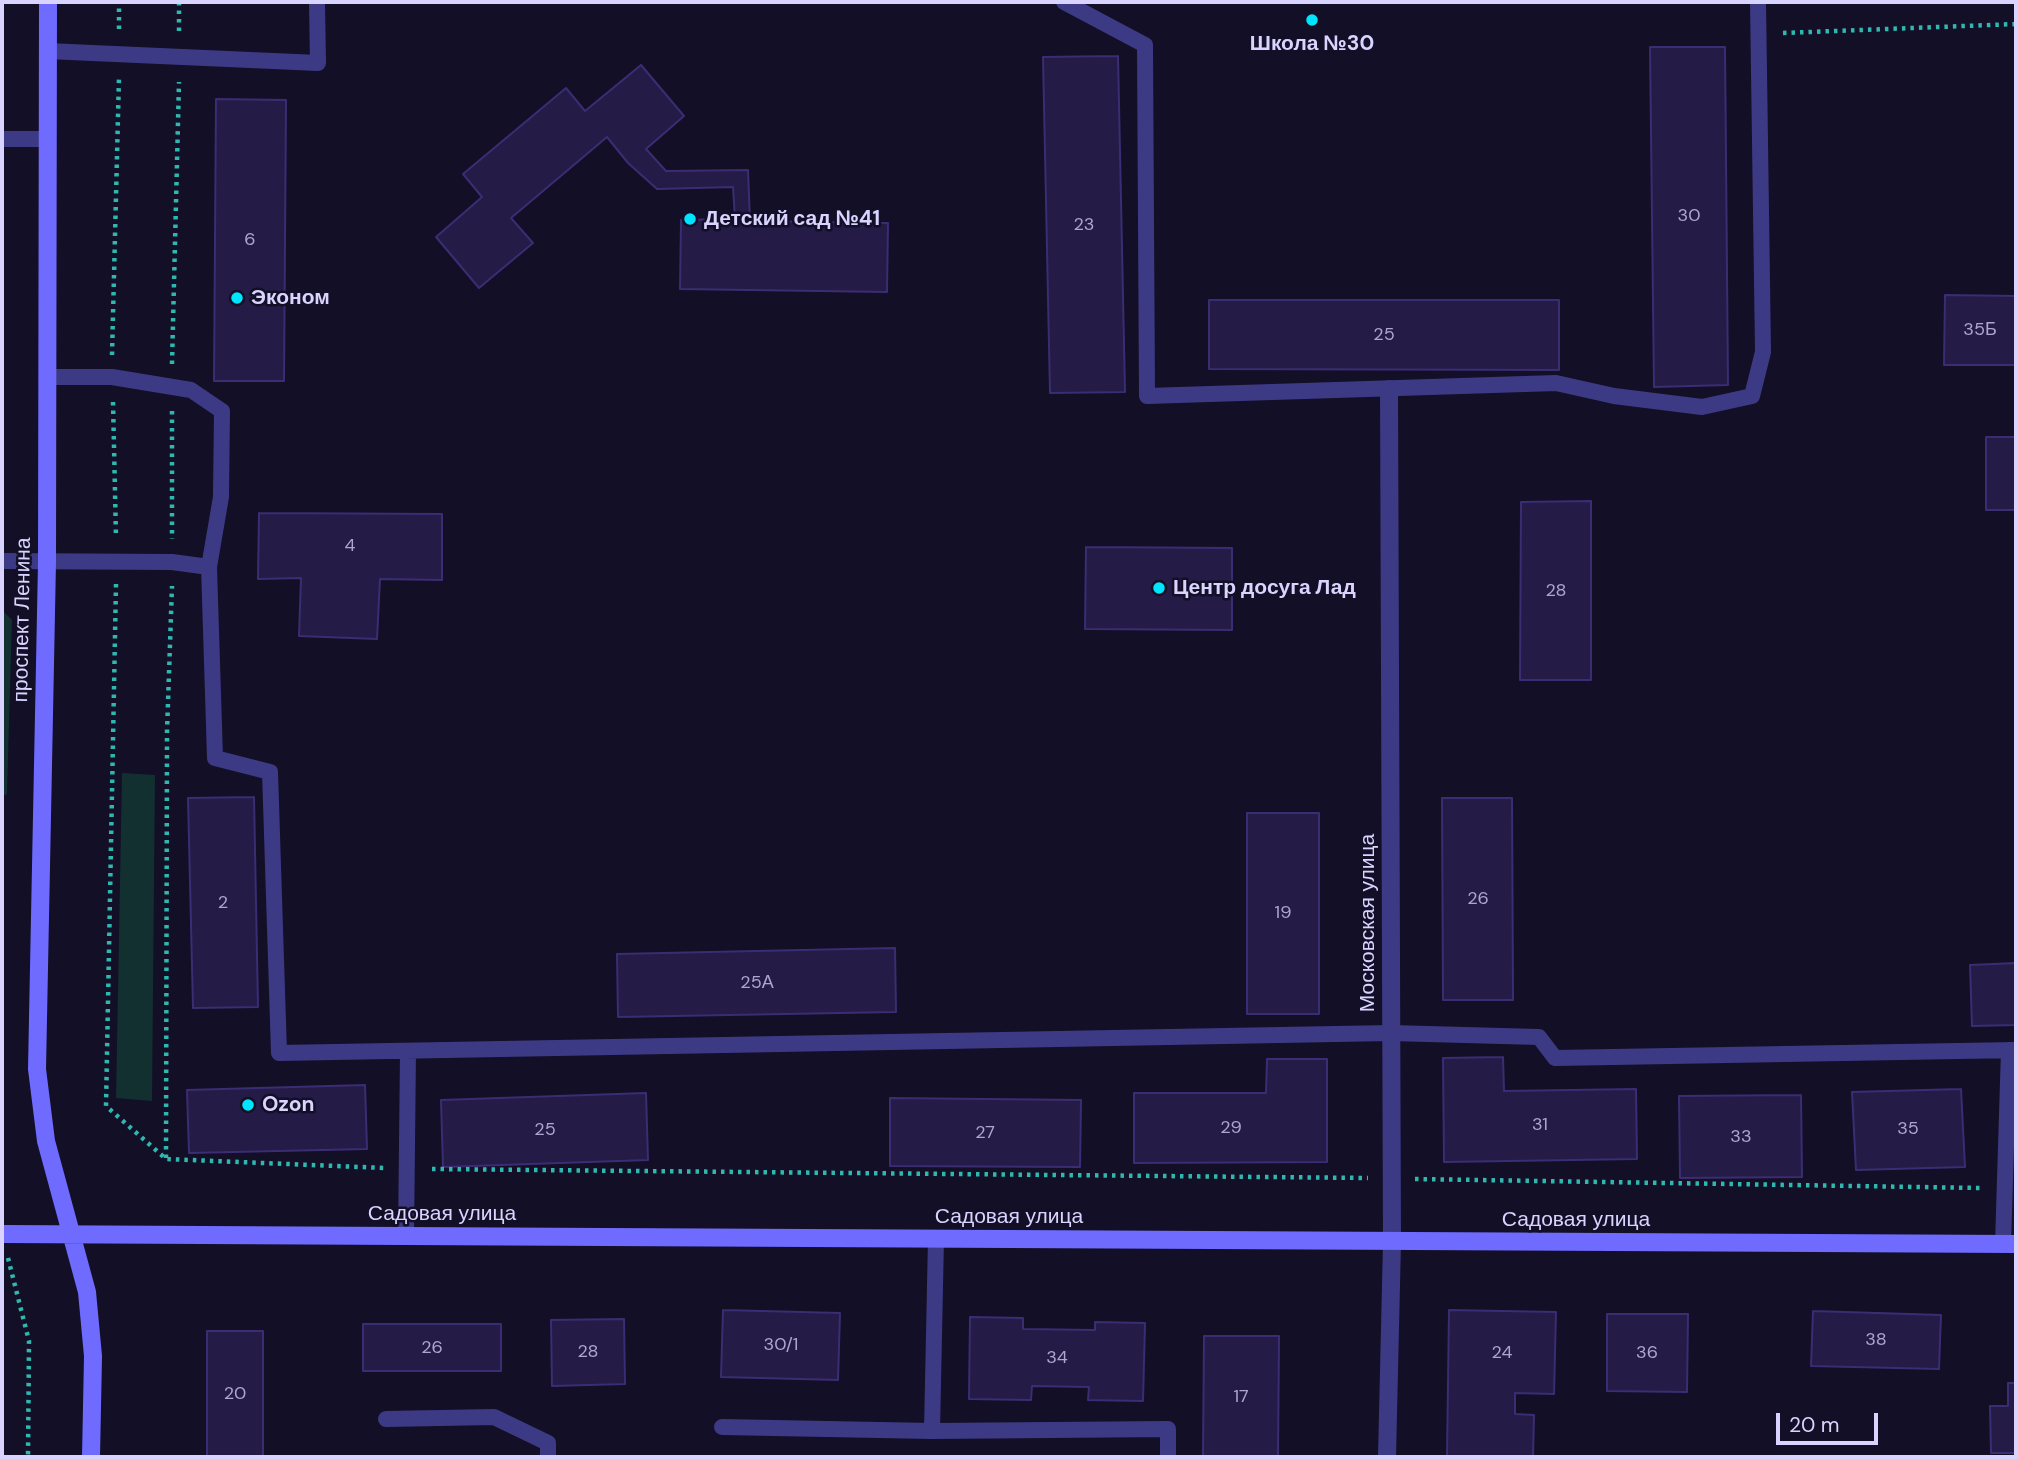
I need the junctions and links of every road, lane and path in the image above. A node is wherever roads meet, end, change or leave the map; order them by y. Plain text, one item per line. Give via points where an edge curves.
1 (48, 2) edge
2 (119, 2) edge
3 (317, 2) edge
4 (1064, 2) edge
5 (1758, 2) edge
6 (2016, 24) edge
7 (1758, 34) junction
8 (47, 51) junction
9 (119, 55) junction
10 (2, 139) edge
11 (47, 139) junction
12 (47, 377) junction
13 (112, 377) junction
14 (1389, 389) junction
15 (2, 561) edge
16 (116, 561) junction
17 (47, 562) junction
18 (209, 566) junction
19 (1391, 1033) junction
20 (2013, 1050) edge
21 (408, 1052) junction
22 (407, 1169) junction
23 (1392, 1179) junction
24 (2005, 1188) junction
25 (72, 1235) junction
26 (406, 1237) junction
27 (936, 1239) junction
28 (4, 1241) edge
29 (1392, 1242) junction
30 (2010, 1244) edge
31 (386, 1419) dead end
32 (722, 1427) dead end
33 (933, 1431) junction
34 (28, 1457) edge
35 (92, 1457) edge
36 (548, 1457) edge
37 (1168, 1457) edge
38 (1387, 1457) edge

1 - 8 street, проспект Ленина
2 - 9 path
3 - 9 lane via 318,63
4 - 14 lane via 1145,45 1147,396
5 - 7 lane
6 - 7 path
7 - 14 lane via 1763,352 1752,396 1702,407 1556,383
8 - 9 lane
8 - 11 street, проспект Ленина
9 - 13 path
10 - 11 lane
11 - 12 street, проспект Ленина
12 - 13 lane
12 - 17 street, проспект Ленина
13 - 16 path
13 - 18 lane via 191,390 222,411 221,497
14 - 19 street, Московская улица
15 - 17 lane
16 - 17 lane
16 - 18 lane
16 - 22 path via 106,1106 166,1159
17 - 25 street, проспект Ленина via 37,1069 46,1141
18 - 21 lane via 215,758 270,772 279,1054
19 - 20 lane via 1539,1037 1555,1058
19 - 21 lane
19 - 23 street, Московская улица
20 - 24 lane
21 - 22 lane
22 - 23 path
22 - 26 lane
23 - 24 path
23 - 29 street, Московская улица
24 - 30 lane
25 - 26 street, Садовая улица
25 - 28 street, Садовая улица
25 - 35 street, проспект Ленина via 87,1292 93,1356
26 - 27 street, Садовая улица
27 - 29 street, Садовая улица
27 - 33 lane
28 - 34 path via 29,1341
29 - 30 street, Садовая улица
29 - 38 street, Московская улица
31 - 36 lane via 494,1417 548,1443
32 - 33 lane
33 - 37 lane via 1168,1429

